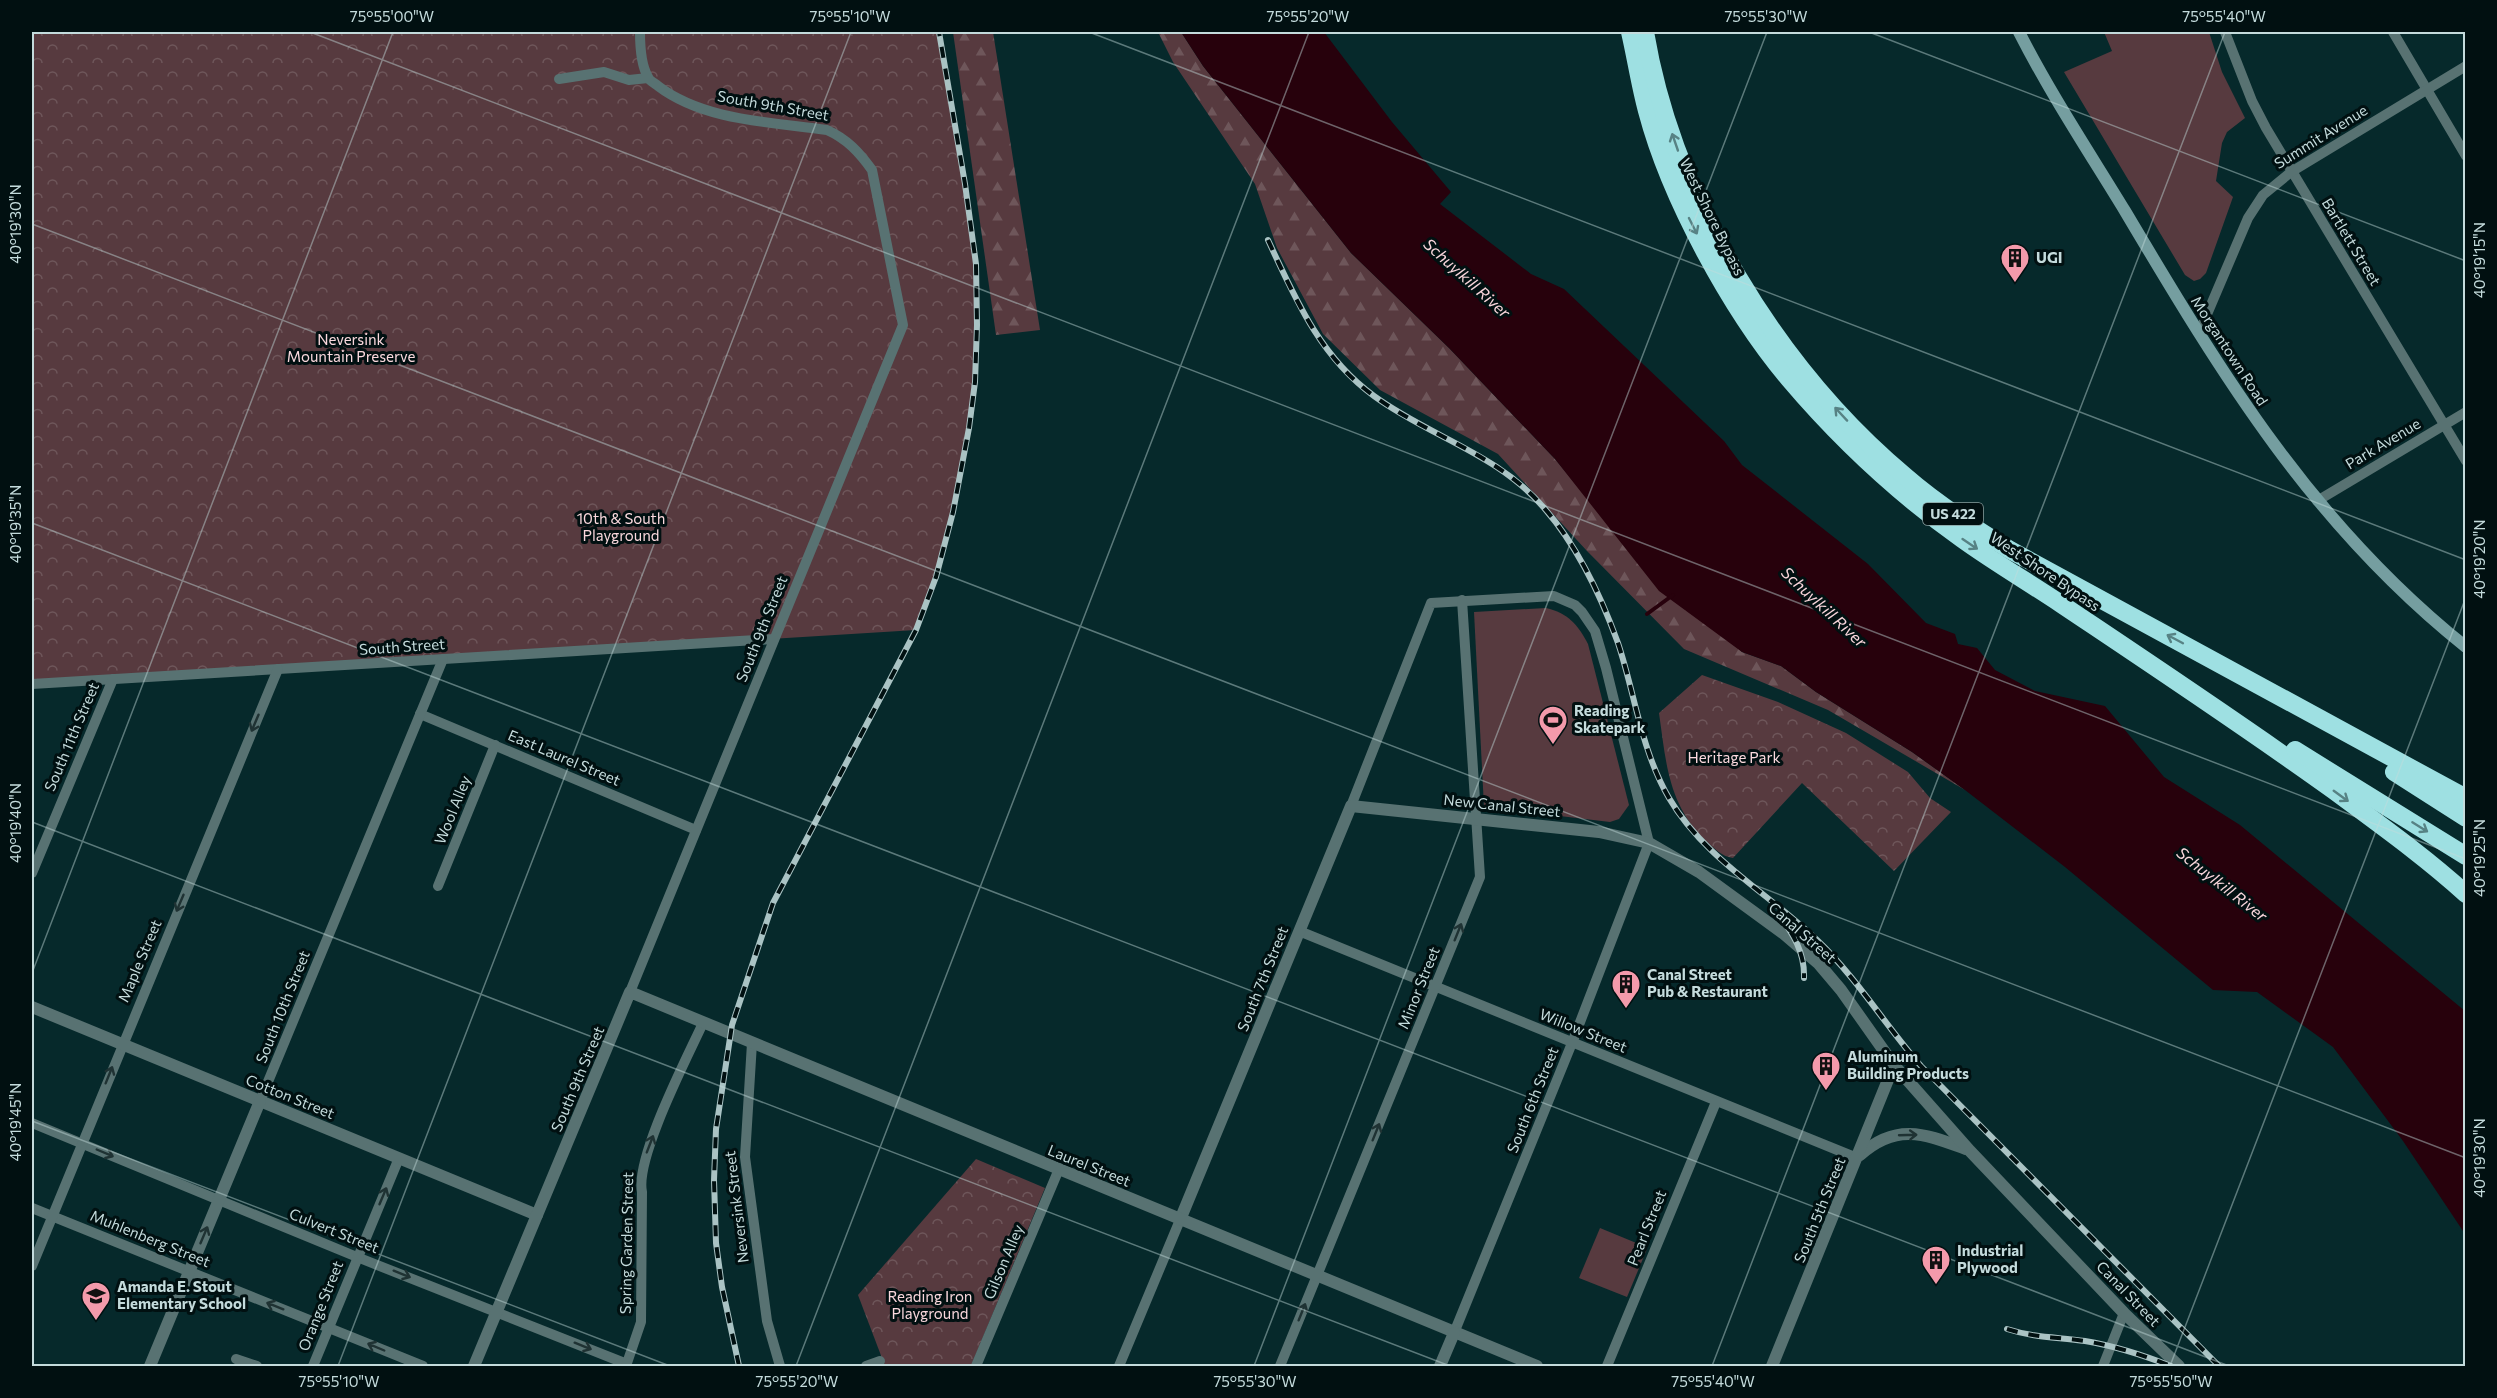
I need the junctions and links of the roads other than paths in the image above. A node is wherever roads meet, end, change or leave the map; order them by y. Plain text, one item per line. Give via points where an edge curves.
1 (640, 32) edge
2 (1630, 32) edge
3 (1645, 32) edge
4 (2019, 32) edge
5 (2225, 32) edge
6 (2392, 32) edge
7 (2466, 66) edge
8 (648, 78) junction
9 (559, 79) dead end
10 (2426, 90) junction
11 (2466, 156) edge
12 (2291, 172) junction
13 (2199, 333) junction
14 (2466, 412) edge
15 (2444, 425) junction
16 (2466, 461) edge
17 (2317, 501) junction
18 (1462, 600) junction
19 (774, 639) junction
20 (2466, 647) edge
21 (2202, 653) junction
22 (443, 659) junction
23 (278, 669) junction
24 (2172, 678) junction
25 (113, 679) junction
26 (32, 684) edge
27 (420, 714) junction
28 (495, 745) junction
29 (2466, 798) edge
30 (1350, 806) junction
31 (1477, 819) junction
32 (2466, 819) edge
33 (696, 830) junction
34 (1649, 843) junction
35 (2466, 856) edge
36 (32, 873) edge
37 (438, 886) dead end
38 (2466, 894) edge
39 (1299, 931) junction
40 (1435, 987) junction
41 (630, 992) junction
42 (32, 1007) edge
43 (703, 1023) junction
44 (752, 1043) junction
45 (1572, 1043) junction
46 (122, 1044) junction
47 (1894, 1065) junction
48 (260, 1101) junction
49 (1716, 1102) junction
50 (32, 1123) edge
51 (81, 1143) junction
52 (1970, 1151) junction
53 (399, 1158) junction
54 (1857, 1158) junction
55 (1059, 1169) junction
56 (219, 1199) junction
57 (32, 1208) edge
58 (537, 1215) junction
59 (52, 1216) junction
60 (1180, 1220) junction
61 (357, 1257) junction
62 (32, 1266) edge
63 (189, 1271) junction
64 (1317, 1276) junction
65 (497, 1312) junction
66 (2124, 1313) junction
67 (329, 1327) junction
68 (1454, 1333) junction
69 (236, 1359) dead end
70 (880, 1361) dead end
71 (627, 1365) edge
72 (150, 1366) edge
73 (257, 1366) edge
74 (313, 1366) edge
75 (423, 1366) edge
76 (474, 1366) edge
77 (780, 1366) edge
78 (866, 1366) edge
79 (976, 1366) edge
80 (1119, 1366) edge
81 (1280, 1366) edge
82 (1440, 1366) edge
83 (1537, 1366) edge
84 (1607, 1366) edge
85 (1772, 1366) edge
86 (2103, 1366) edge
87 (2179, 1366) edge

1 - 8 street
2 -> 24 highway, West Shore Bypass / US 422 via 1646,110 1685,210 1728,291 1788,378 1890,482 1962,538
21 -> 3 highway, West Shore Bypass / US 422 via 2010,549 1953,513 1905,476 1836,408 1774,333 1707,219 1678,152
4 - 13 main road, Morgantown Road
5 - 12 street, Bartlett Street via 2252,101
6 - 10 street
7 - 10 street, Summit Avenue
8 - 9 street via 629,80 604,72
8 - 19 street, South 9th Street via 668,94 726,115 827,129 860,152 872,170 903,325
10 - 11 street
10 - 12 street, Summit Avenue
12 - 13 street, Summit Avenue via 2254,206
12 - 15 street, Bartlett Street
13 - 17 main road, Morgantown Road via 2260,427
14 - 15 street, Park Avenue
15 - 16 street, Bartlett Street
15 - 17 street, Park Avenue
17 - 20 main road, Morgantown Road via 2386,577
18 - 30 street, South 7th Street via 1431,603
18 - 31 street, Minor Street
18 - 34 street via 1554,596 1582,612 1595,631
19 - 22 street, South Street
19 - 33 street, South 9th Street
21 - 29 highway, West Shore Bypass / US 422
21 - 32 highway
22 - 23 street, South Street
22 - 27 street, South 10th Street
23 - 25 street, South Street
23 -> 46 street, Maple Street
24 -> 35 highway
24 -> 38 highway, West Shore Bypass / US 422 via 2418,852
25 - 26 street, South Street
25 - 36 street, South 11th Street
27 - 28 street, East Laurel Street
27 - 48 street, South 10th Street
28 - 33 street, East Laurel Street
28 - 37 street, Wool Alley
30 - 31 street, New Canal Street
30 - 39 street, South 7th Street
31 - 34 street, New Canal Street via 1599,832
40 -> 31 street, Minor Street via 1480,877
33 - 41 street, South 9th Street
34 - 45 street, South 6th Street
34 - 47 street, Canal Street via 1699,872 1799,946 1841,990
39 - 40 street, Willow Street
39 - 60 street, South 7th Street
40 - 45 street, Willow Street
64 -> 40 street, Minor Street
41 - 43 street, Laurel Street
41 - 58 street, South 9th Street
42 - 46 street, Cotton Street
43 - 44 street, Laurel Street
71 -> 43 street, Spring Garden Street via 641,1322 643,1166 664,1108
44 - 55 street, Laurel Street
44 - 77 street, Neversink Street via 745,1157 767,1321
45 - 49 street, Willow Street
45 - 68 street, South 6th Street
46 - 48 street, Cotton Street
51 -> 46 street, Maple Street
47 - 52 street, Canal Street
47 - 54 street, South 5th Street
48 - 53 street, Cotton Street
48 - 56 street, South 10th Street
49 - 54 street, Willow Street
49 - 84 street, Pearl Street
50 - 51 street, Culvert Street
51 -> 56 street, Culvert Street
51 - 59 street, Maple Street
54 -> 52 street via 1882,1138 1914,1134
52 - 66 street, Canal Street
53 - 58 street, Cotton Street
61 -> 53 street, Orange Street
54 - 85 street, South 5th Street
55 - 60 street, Laurel Street
55 - 79 street, Gilson Alley
56 - 61 street, Culvert Street
63 -> 56 street, South 10th Street
57 - 59 street, Muhlenberg Street
58 - 65 street, South 9th Street
59 - 62 street, Maple Street
59 - 63 street, Muhlenberg Street
60 - 64 street, Laurel Street
60 - 80 street, South 7th Street
61 -> 65 street, Culvert Street
61 - 67 street, Orange Street
67 -> 63 street, Muhlenberg Street
63 - 72 street, South 10th Street
64 - 68 street, Laurel Street
81 -> 64 street, Minor Street
65 -> 71 street, Culvert Street
65 - 76 street, South 9th Street
66 - 86 street
66 - 87 street, Canal Street
67 - 74 street, Orange Street
75 -> 67 street, Muhlenberg Street
68 - 82 street, South 6th Street
68 - 83 street, Laurel Street
69 - 73 street
70 - 78 street

